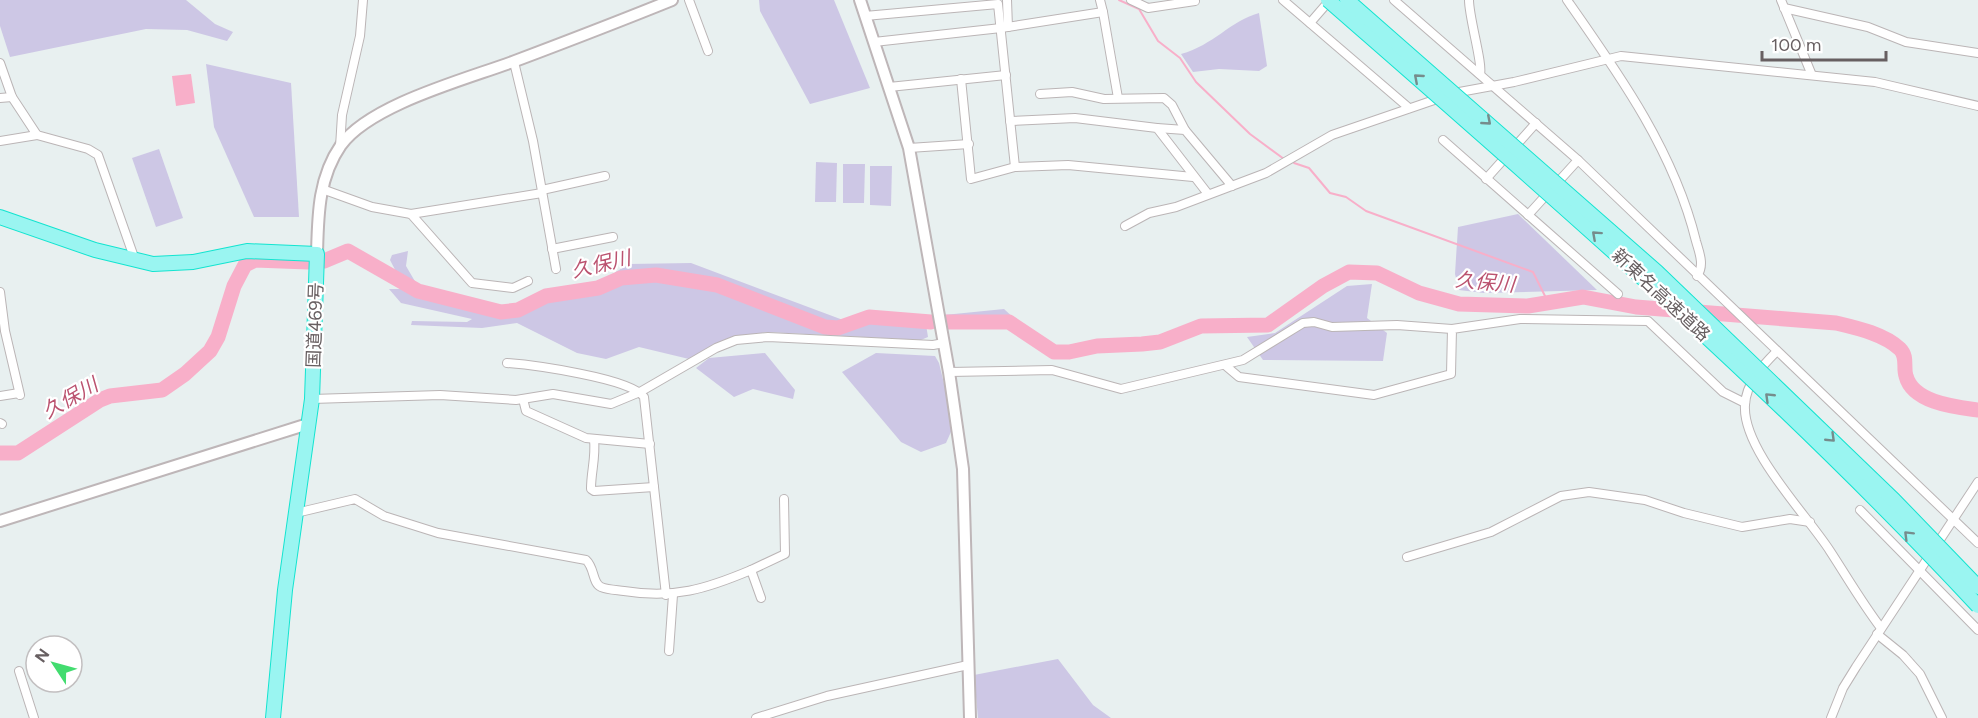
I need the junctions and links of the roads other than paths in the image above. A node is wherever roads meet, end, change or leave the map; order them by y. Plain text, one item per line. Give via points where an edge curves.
1 (363, 0) edge
2 (672, 0) edge
3 (689, 0) edge
4 (860, 0) edge
5 (1007, 0) edge
6 (1100, 0) edge
7 (1131, 0) edge
8 (1283, 0) edge
9 (1329, 0) edge
10 (1347, 0) edge
11 (1394, 0) edge
12 (1469, 0) edge
13 (1567, 0) edge
14 (1195, 1) edge
15 (651, 4) edge
16 (1783, 4) edge
17 (1103, 12) junction
18 (865, 16) junction
19 (1310, 23) junction
20 (1005, 28) junction
21 (874, 42) junction
22 (708, 51) dead end
23 (1978, 53) edge
24 (1608, 58) junction
25 (514, 62) junction
26 (0, 63) edge
27 (1811, 73) junction
28 (1480, 74) junction
29 (1006, 75) junction
30 (961, 80) junction
31 (1494, 86) junction
32 (889, 87) junction
33 (1040, 94) dead end
34 (12, 97) junction
35 (0, 98) edge
36 (1118, 98) junction
37 (1978, 106) edge
38 (1409, 108) junction
39 (1011, 121) junction
40 (1536, 123) junction
41 (1157, 128) junction
42 (1185, 130) junction
43 (37, 135) junction
44 (1443, 140) dead end
45 (0, 141) edge
46 (969, 144) junction
47 (340, 147) junction
48 (909, 148) junction
49 (1578, 160) junction
50 (1015, 167) junction
51 (605, 176) dead end
52 (1193, 177) junction
53 (1486, 179) junction
54 (1232, 186) junction
55 (322, 189) junction
56 (542, 191) junction
57 (1208, 194) junction
58 (411, 214) junction
59 (1528, 215) junction
60 (0, 217) edge
61 (1125, 226) dead end
62 (613, 237) dead end
63 (552, 249) junction
64 (316, 254) junction
65 (135, 260) junction
66 (556, 269) dead end
67 (1697, 276) junction
68 (528, 281) dead end
69 (0, 291) edge
70 (1618, 294) dead end
71 (1452, 329) junction
72 (3, 330) edge
73 (944, 343) junction
74 (1777, 351) junction
75 (507, 363) dead end
76 (1226, 366) junction
77 (949, 372) junction
78 (640, 392) junction
79 (0, 396) edge
80 (312, 399) junction
81 (523, 399) junction
82 (1745, 403) junction
83 (308, 424) junction
84 (594, 440) junction
85 (650, 444) junction
86 (1978, 482) edge
87 (654, 487) junction
88 (784, 499) dead end
89 (1860, 510) dead end
90 (296, 513) junction
91 (1953, 518) junction
92 (0, 520) edge
93 (1809, 522) junction
94 (1978, 543) edge
95 (1407, 557) dead end
96 (1920, 569) junction
97 (751, 570) junction
98 (1978, 587) edge
99 (669, 595) junction
100 (761, 598) dead end
101 (1978, 606) edge
102 (1978, 630) edge
103 (1879, 631) junction
104 (669, 651) dead end
105 (968, 665) junction
106 (19, 671) dead end
107 (34, 718) edge
108 (273, 718) edge
109 (756, 718) edge
110 (970, 718) edge
111 (1831, 718) edge
112 (1941, 718) edge

1 - 47 street
2 - 15 street
3 - 22 street
4 - 18 street
5 - 20 street
6 - 17 street
7 - 14 street via 1148,8
8 - 19 street
9 - 19 street
101 -> 9 highway, 新東名高速道路, bridge via 1766,394 1646,281
10 -> 98 highway, 新東名高速道路, bridge via 1657,272 1877,483
11 - 28 street
12 - 28 street
13 - 24 street
15 - 25 street
16 - 23 street via 1868,27 1906,42
16 - 27 street
17 - 20 street
17 - 36 street
18 - 20 street via 998,3
18 - 21 street
19 - 38 street
20 - 21 street
20 - 29 street
21 - 32 street
24 - 27 street via 1653,57
24 - 31 street
24 - 67 street via 1677,179 1701,260
25 - 47 street via 385,112 356,130
25 - 56 street
26 - 34 street
27 - 37 street via 1875,82
28 - 31 street
29 - 30 street
29 - 39 street
30 - 32 street
30 - 46 street
31 - 38 street via 1450,94
31 - 40 street
32 - 48 street
33 - 36 street via 1072,92
34 - 35 street
34 - 43 street
36 - 42 street via 1164,98
38 - 54 street via 1332,135 1280,166
39 - 41 street via 1075,118
39 - 50 street
40 - 49 street
40 - 53 street
41 - 42 street
41 - 52 street
42 - 54 street
43 - 45 street
43 - 65 street via 98,156
44 - 53 street
46 - 48 street
46 - 50 street via 971,179
47 - 55 street
48 - 73 street
49 - 59 street
49 - 67 street
50 - 52 street via 1068,165
51 - 56 street
52 - 57 street
53 - 59 street
54 - 57 street
55 - 58 street via 372,207
55 - 64 street
56 - 58 street
56 - 63 street
57 - 61 street via 1149,213
58 - 68 street via 472,283 513,288
59 - 70 street
60 - 65 highway
62 - 63 street
63 - 66 street
64 - 65 highway via 268,250 171,264
64 - 80 highway, 国道469号
67 - 74 street
69 - 72 street
71 - 76 street via 1303,323 1243,360
71 - 76 street via 1451,374 1386,393 1353,393 1239,376
71 - 82 street via 1520,319 1648,321 1723,392
72 - 79 street via 20,394
73 - 77 street
73 - 78 street via 768,337 736,340
74 - 82 street via 1757,373
74 - 91 street
75 - 78 street via 538,365
76 - 77 street via 1121,389 1052,370
77 - 105 street via 964,480
78 - 81 street via 612,404 567,395
78 - 85 street
80 - 81 street via 440,394
80 - 83 highway, 国道469号
81 - 84 street via 526,411
82 - 93 street via 1755,444
83 - 90 highway, 国道469号
83 - 92 street
84 - 85 street
84 - 87 street via 596,463 591,470 591,489
85 - 87 street
86 - 91 street
87 - 99 street
88 - 97 street via 784,554
89 - 96 street
90 - 99 street via 355,499 384,516 438,533 586,560 601,587
90 - 108 highway, 国道469号
91 - 94 street
91 - 96 street
93 - 95 street via 1790,519 1742,527 1645,500 1589,492 1561,496 1491,532
93 - 103 street
96 - 102 street
96 - 103 street
97 - 99 street via 707,588
97 - 100 street
99 - 104 street
103 - 111 street via 1843,688
103 - 112 street via 1920,674
105 - 109 street via 827,696
105 - 110 street
106 - 107 street

